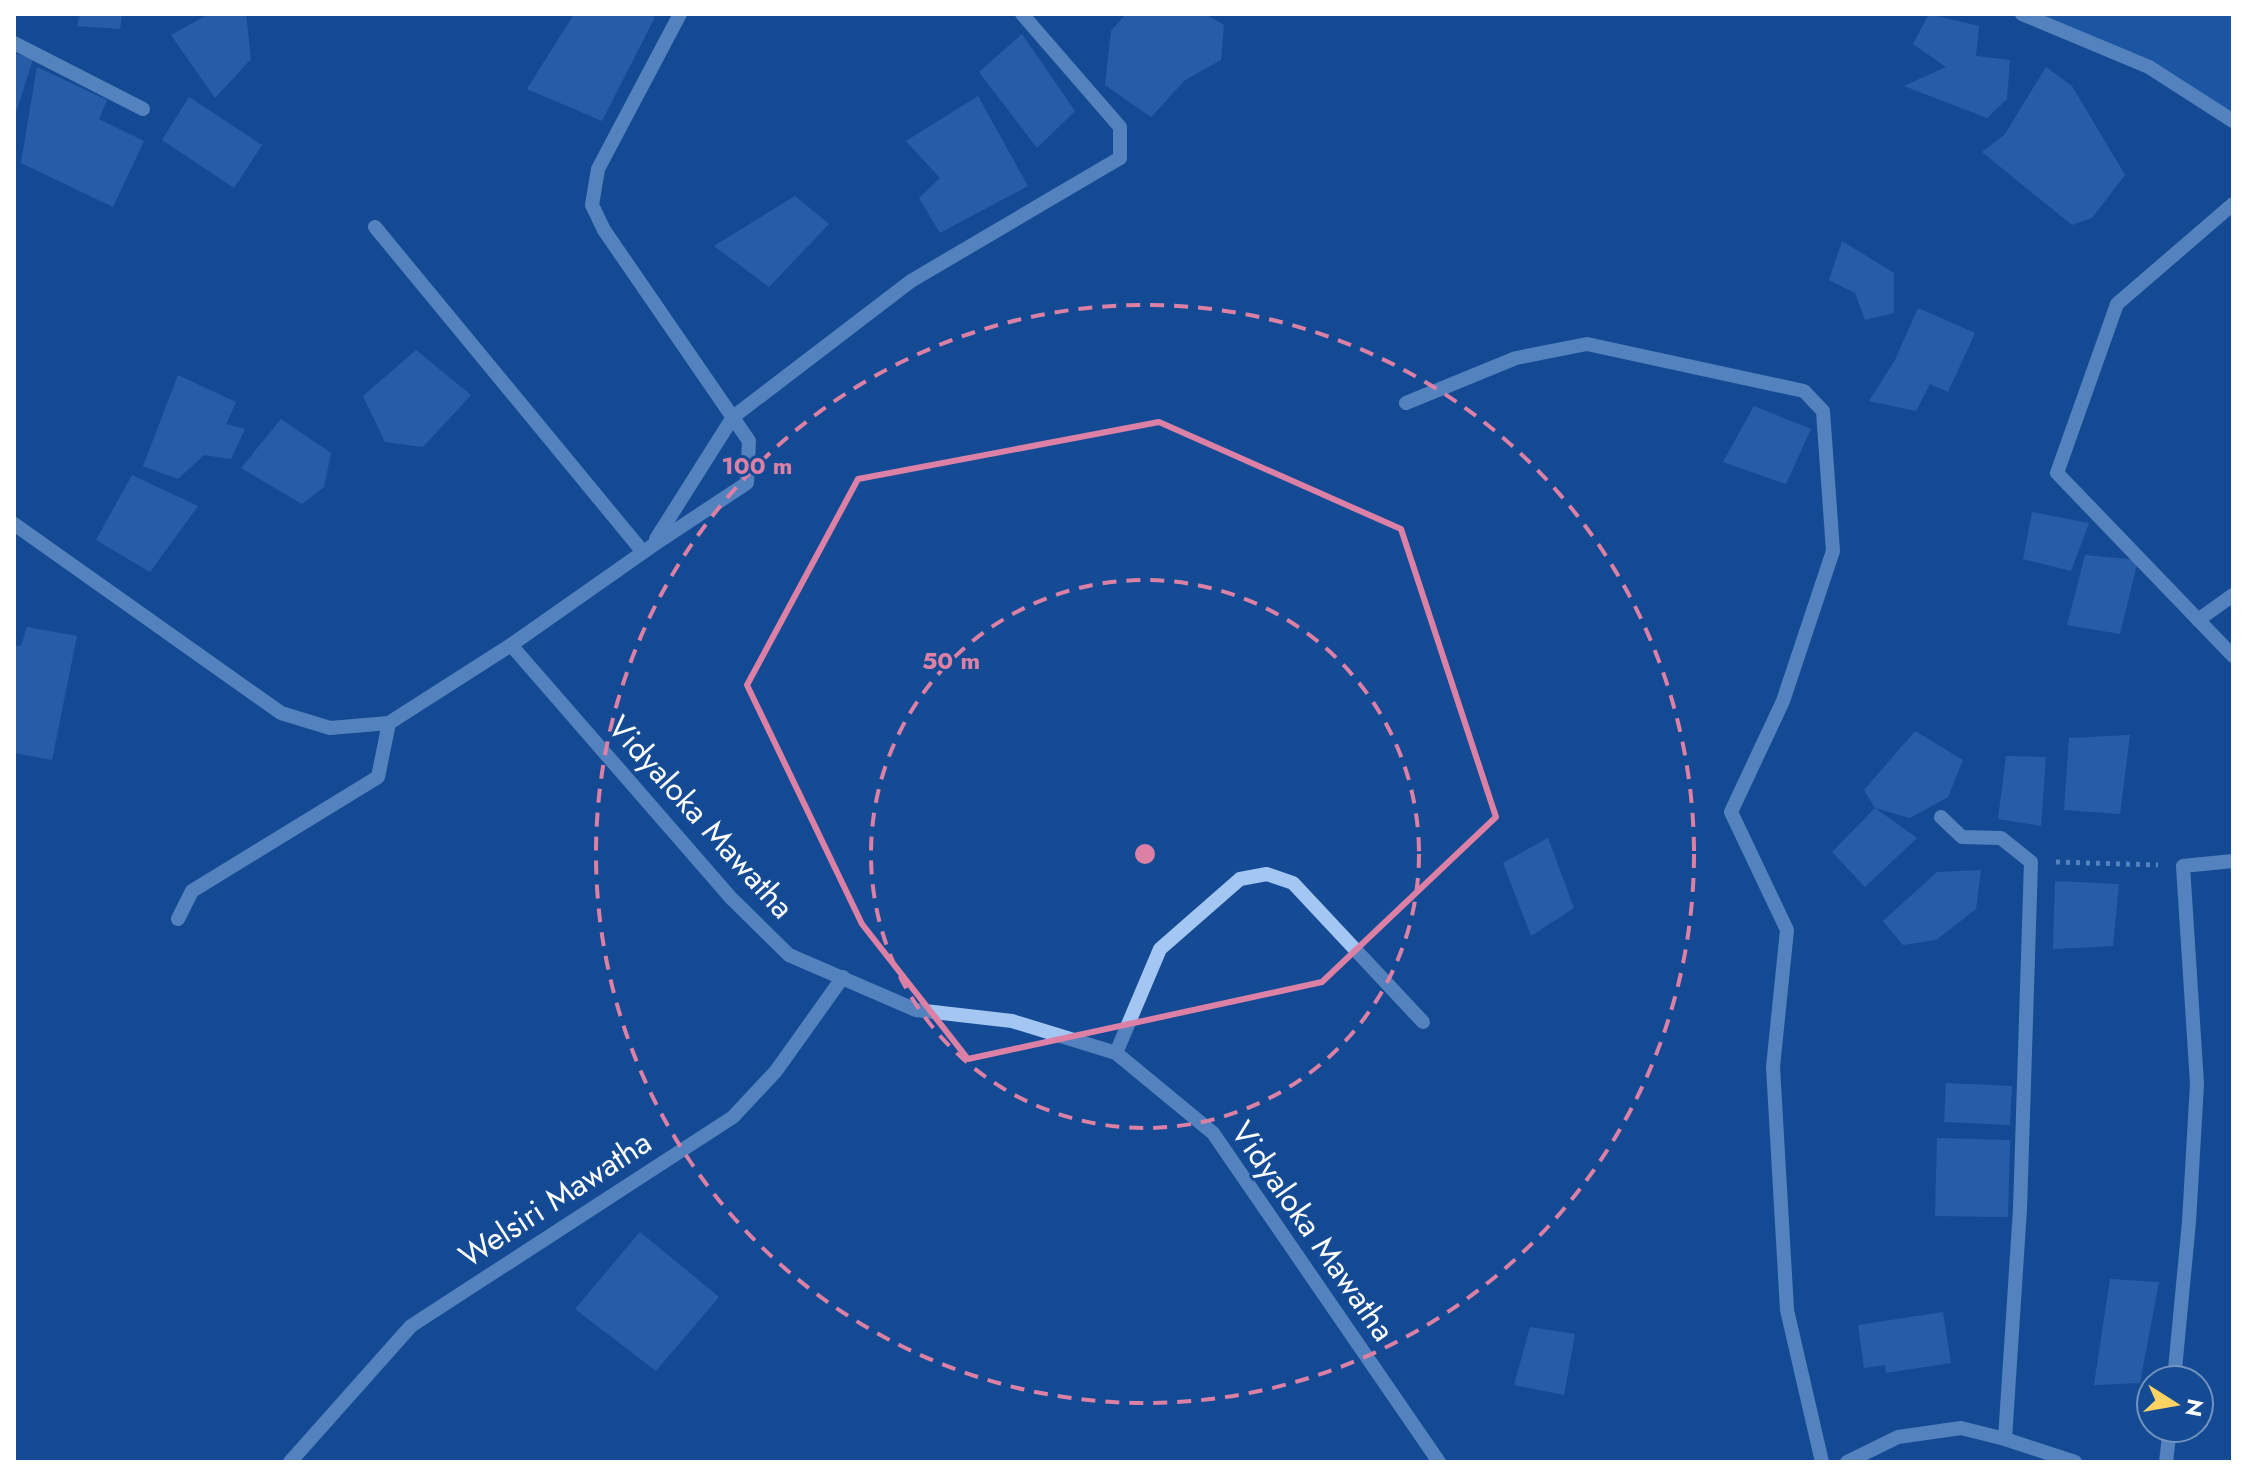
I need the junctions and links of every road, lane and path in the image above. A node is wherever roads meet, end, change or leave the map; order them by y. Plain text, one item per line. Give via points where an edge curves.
1 (680, 14) edge
2 (1022, 14) edge
3 (2022, 14) edge
4 (14, 43) edge
5 (143, 109) dead end
6 (2233, 121) edge
7 (2233, 204) edge
8 (375, 227) dead end
9 (1406, 403) dead end
10 (733, 417) junction
11 (14, 524) edge
12 (647, 549) junction
13 (2233, 595) edge
14 (2198, 620) junction
15 (511, 645) junction
16 (2233, 656) edge
17 (389, 723) junction
18 (1941, 817) dead end
19 (2233, 861) edge
20 (2031, 862) junction
21 (2183, 866) junction
22 (178, 919) dead end
23 (843, 977) junction
24 (1423, 1022) dead end
25 (1116, 1053) junction
26 (2176, 1364) edge
27 (2005, 1439) junction
28 (290, 1462) edge
29 (1439, 1462) edge
30 (1822, 1462) edge
31 (1847, 1462) edge
32 (2075, 1462) edge

1 - 10 street via 598,169 592,205
2 - 10 street via 1120,127 1120,158 911,281
3 - 6 street via 2149,67
4 - 5 street
7 - 14 street via 2117,304 2057,473
8 - 12 street
9 - 30 street via 1516,358 1587,344 1804,391 1823,411 1833,551 1783,701 1731,812 1787,930 1773,1067 1787,1310
10 - 12 street
10 - 12 street via 749,441 747,483
11 - 17 street via 281,713 330,728
12 - 15 street
13 - 14 street
14 - 16 street
15 - 17 street
15 - 23 street, Vidyaloka Mawatha via 731,898 789,955
17 - 22 street via 378,777 192,891
18 - 20 street via 1962,837 2001,838
19 - 21 street
20 - 21 path
20 - 27 street via 2020,1209
21 - 26 street via 2197,1084
23 - 25 street, Vidyaloka Mawatha via 916,1010 1012,1021
23 - 28 street, Welsiri Mawatha via 776,1071 733,1117 411,1326
24 - 25 street via 1293,883 1267,874 1240,879 1160,949
25 - 29 street, Vidyaloka Mawatha via 1213,1133
27 - 31 street via 1961,1428 1898,1437
27 - 32 street

